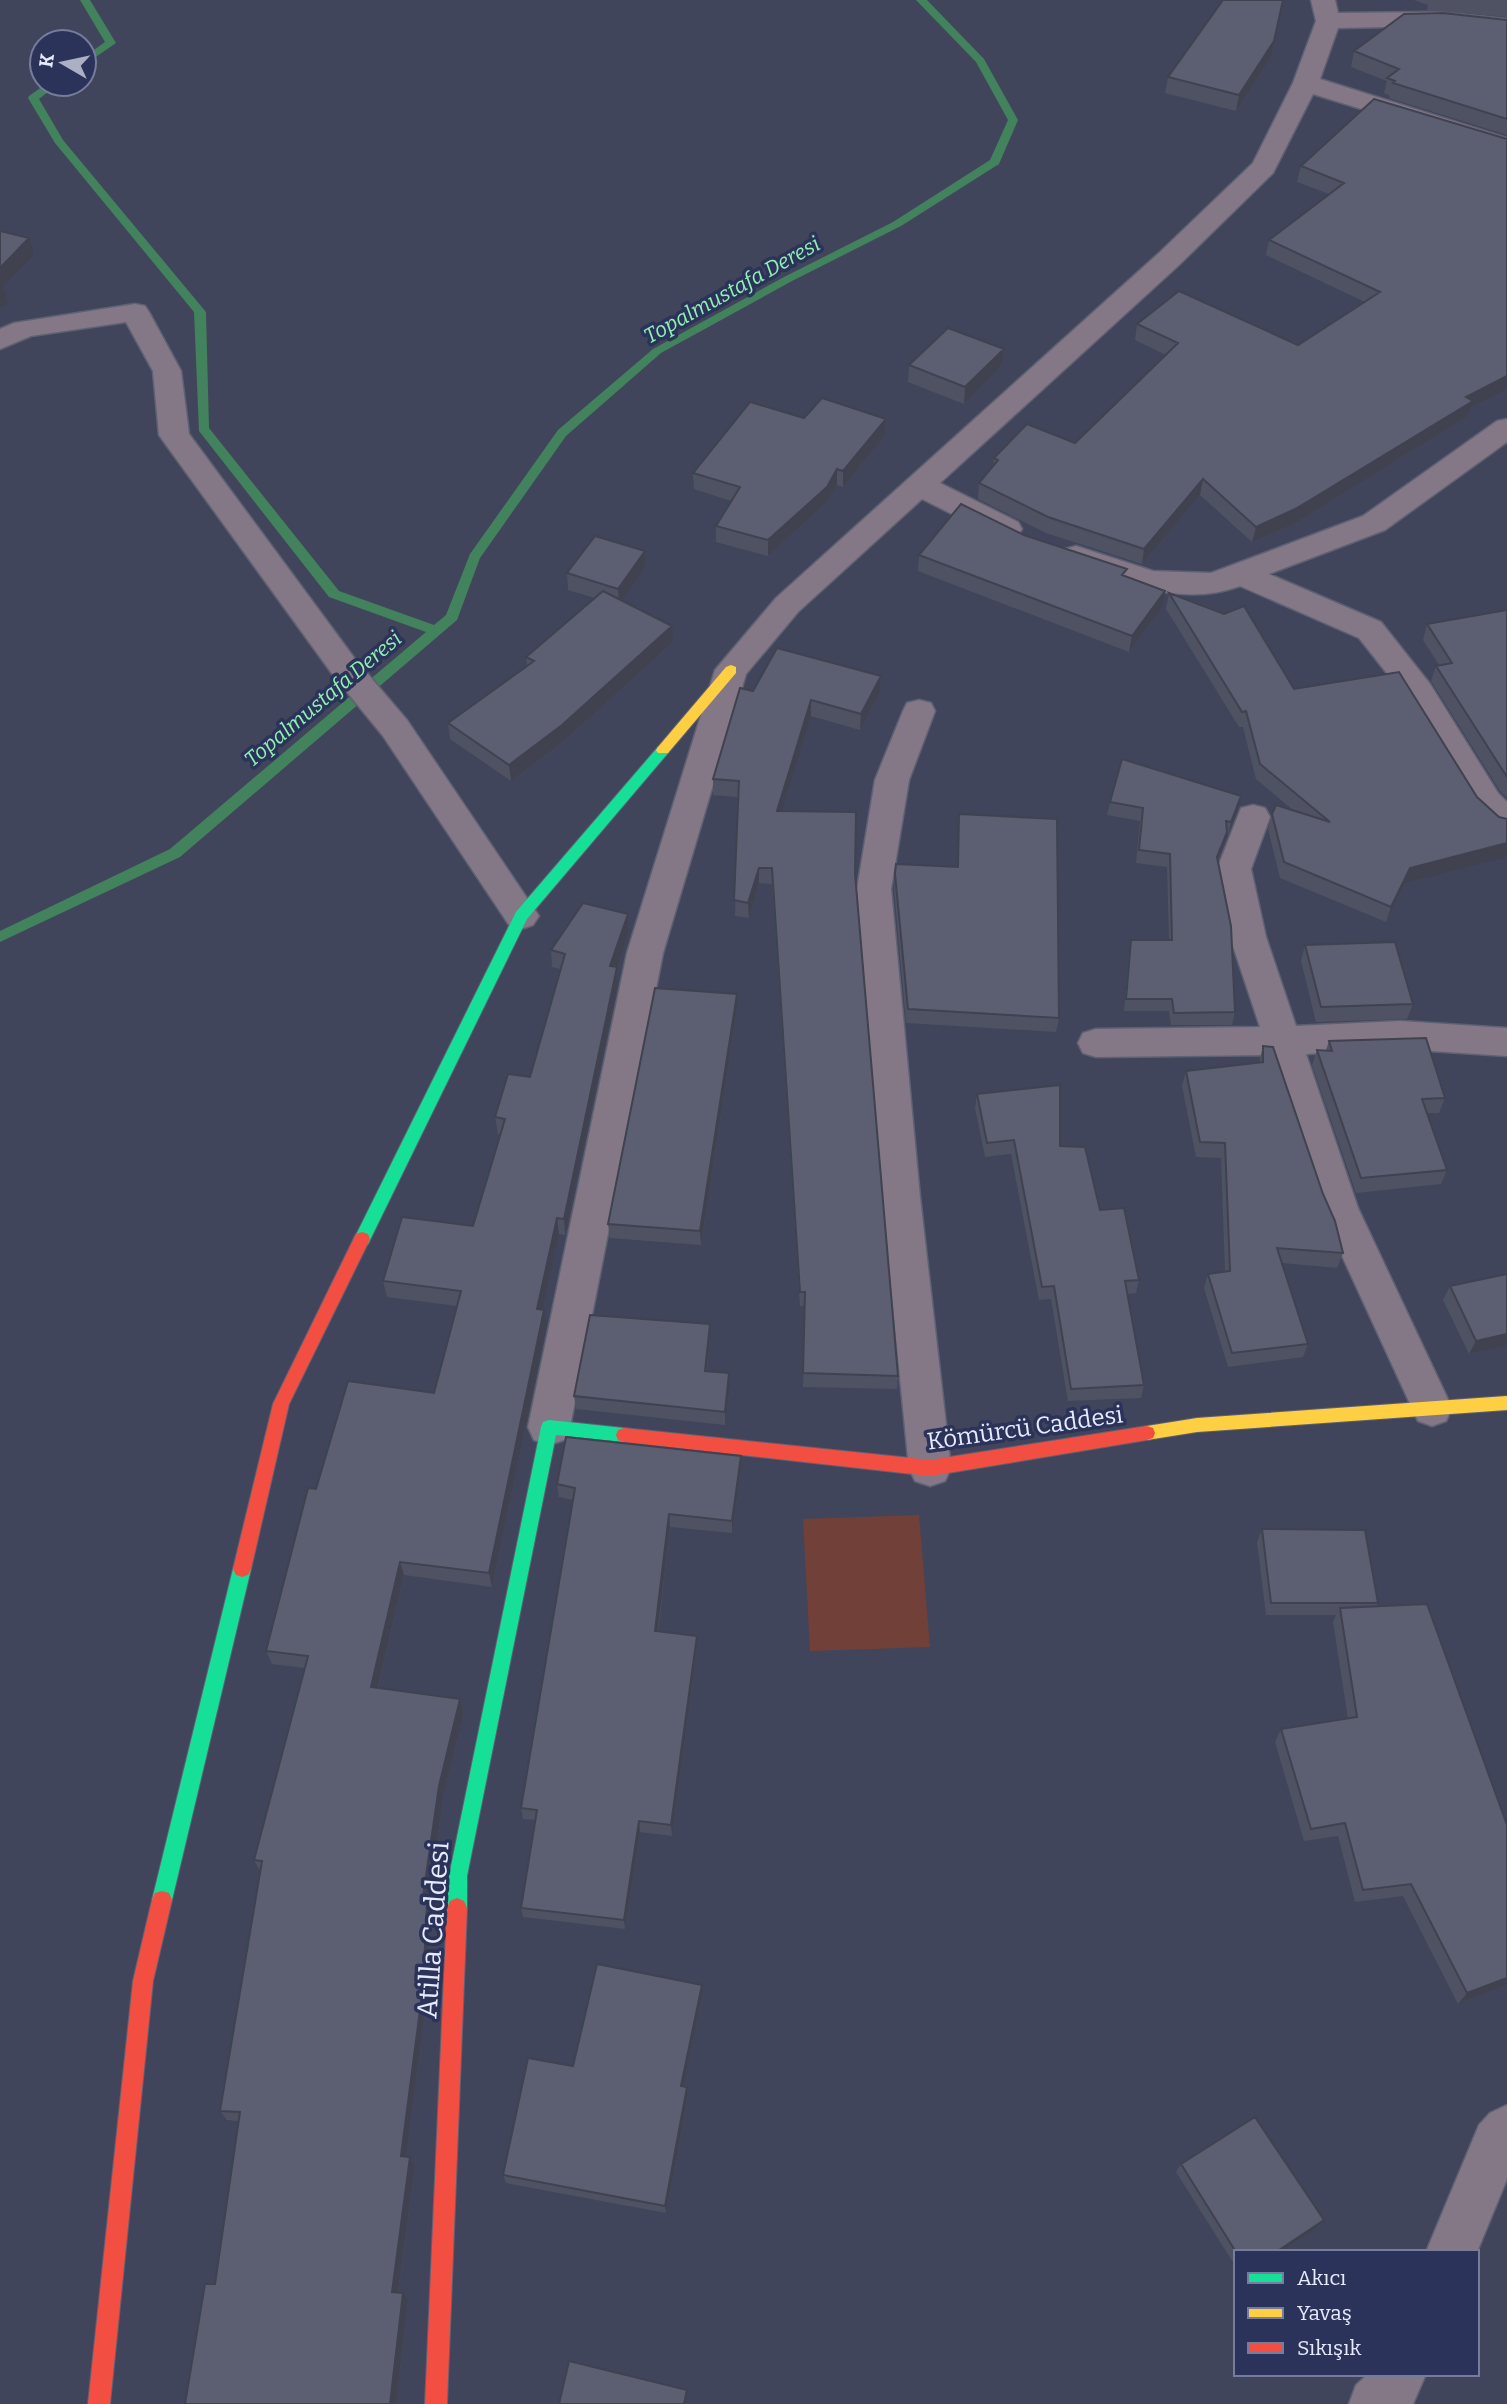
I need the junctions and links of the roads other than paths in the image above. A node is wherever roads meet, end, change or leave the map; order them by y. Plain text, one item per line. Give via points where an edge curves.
1 (1326, 11) edge
2 (1507, 26) edge
3 (1306, 83) junction
4 (1507, 146) edge
5 (0, 340) edge
6 (1507, 428) edge
7 (1481, 446) junction
8 (1507, 465) edge
9 (921, 486) junction
10 (1243, 575) junction
11 (731, 670) junction
12 (919, 711) dead end
13 (1253, 817) dead end
14 (1507, 821) edge
15 (521, 916) junction
16 (1282, 1041) junction
17 (1507, 1042) edge
18 (1096, 1043) dead end
19 (1507, 1402) edge
20 (1432, 1408) junction
21 (550, 1427) junction
22 (930, 1468) junction
23 (1507, 2130) edge
24 (1452, 2250) edge
25 (99, 2404) edge
26 (436, 2404) edge

1 - 2 street
1 - 3 street
3 - 4 street
3 - 9 street via 1264,167
5 - 15 street via 24,329 135,312 167,371 174,435 344,667 395,728
6 - 7 street
7 - 8 street
7 - 10 street via 1374,523
9 - 10 street via 1041,544 1151,581 1214,584
9 - 11 street via 787,606
10 - 14 street via 1370,630 1419,692 1486,802
11 - 15 street
11 - 21 street via 645,953
12 - 22 street via 892,780 874,889
13 - 16 street via 1234,869 1248,937
15 - 25 street via 281,1404 143,1981
16 - 17 street via 1401,1035
16 - 18 street
16 - 20 street via 1339,1208
19 - 20 street, Kömürcü Caddesi
20 - 22 street, Kömürcü Caddesi via 1197,1424
21 - 22 street, Kömürcü Caddesi
21 - 26 street, Atilla Caddesi via 458,1876
23 - 24 street via 1497,2143

